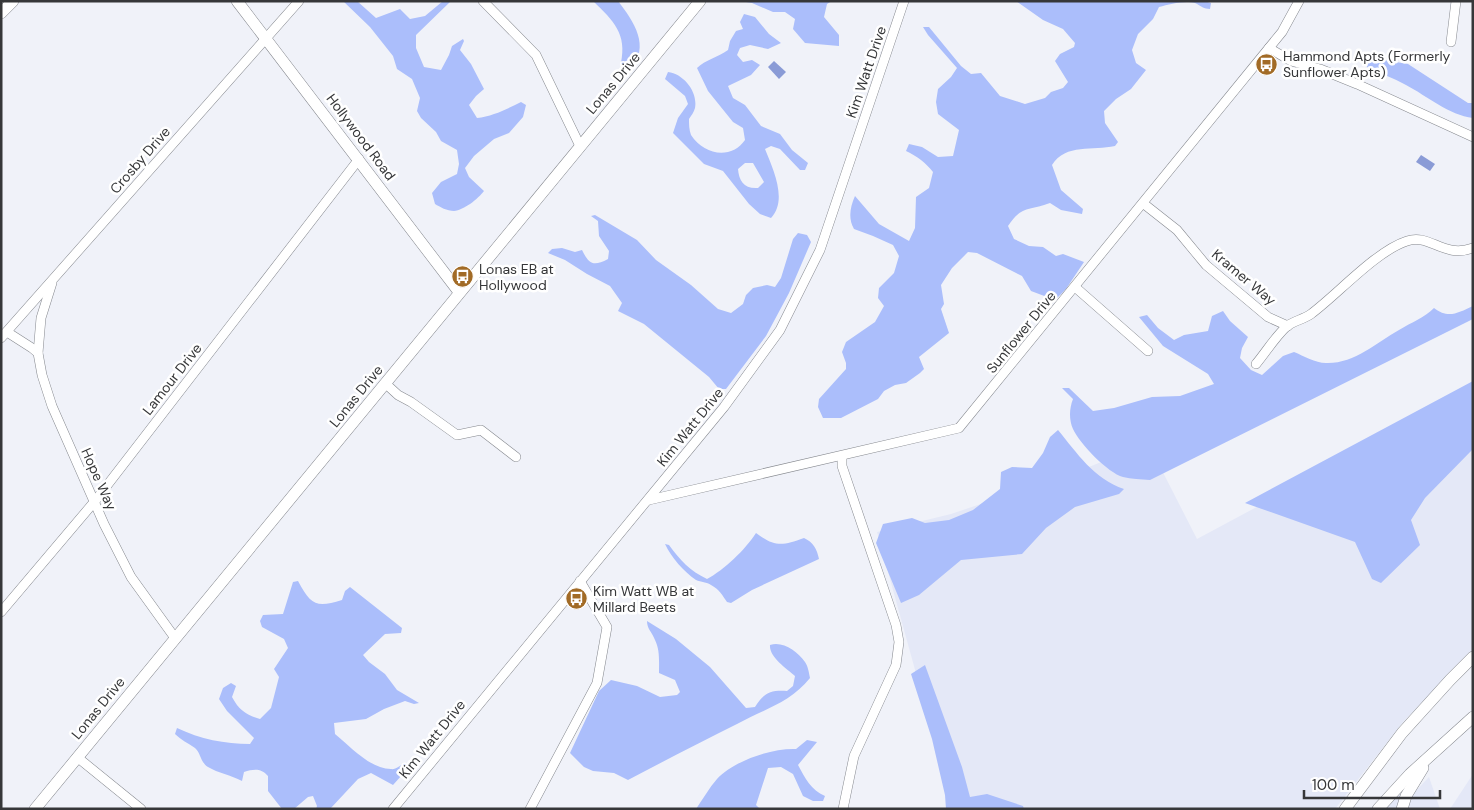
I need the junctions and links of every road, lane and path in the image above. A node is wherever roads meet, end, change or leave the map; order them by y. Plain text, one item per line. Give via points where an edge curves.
1 (13, 1) edge
2 (237, 1) edge
3 (300, 1) edge
4 (484, 1) edge
5 (700, 1) edge
6 (904, 1) edge
7 (1299, 1) edge
8 (1456, 1) edge
9 (1, 13) edge
10 (265, 38) junction
11 (1451, 42) dead end
12 (1269, 48) junction
13 (1473, 136) edge
14 (580, 146) junction
15 (359, 159) junction
16 (1144, 204) junction
17 (1473, 248) edge
18 (53, 279) junction
19 (1075, 287) junction
20 (459, 292) junction
21 (1288, 326) junction
22 (4, 335) edge
23 (1148, 351) dead end
24 (38, 353) junction
25 (1256, 364) dead end
26 (386, 384) junction
27 (842, 456) junction
28 (516, 457) dead end
29 (648, 500) junction
30 (95, 501) junction
31 (580, 581) junction
32 (1, 612) edge
33 (175, 638) junction
34 (1473, 658) edge
35 (1473, 717) edge
36 (1437, 748) junction
37 (77, 757) junction
38 (35, 809) edge
39 (141, 809) edge
40 (393, 809) edge
41 (530, 809) edge
42 (843, 809) edge
43 (1345, 809) edge
44 (1378, 809) edge
45 (1402, 809) edge

1 - 9 street
2 - 10 street, Hollywood Road
3 - 10 street, Crosby Drive
4 - 14 street via 536,55
5 - 14 street, Lonas Drive
6 - 29 street, Kim Watt Drive via 820,250 780,330 724,407
7 - 12 street, Sunflower Drive
8 - 11 street
10 - 15 street, Hollywood Road
10 - 18 street, Crosby Drive
12 - 13 street via 1291,61 1357,84
12 - 16 street, Sunflower Drive
14 - 20 street, Lonas Drive
15 - 20 street, Hollywood Road
15 - 30 street, Lamour Drive
16 - 19 street, Sunflower Drive
16 - 21 street, Kramer Way via 1177,230 1206,265 1268,316
17 - 21 street via 1454,252 1422,240 1409,240 1395,246 1309,315
18 - 22 street, Crosby Drive
18 - 24 street, Hope Way via 41,318
19 - 23 street
19 - 27 street, Sunflower Drive via 959,428
20 - 26 street, Lonas Drive
21 - 25 street
22 - 24 street
24 - 30 street, Hope Way via 52,406
26 - 28 street via 457,435 481,430
26 - 33 street, Lonas Drive
27 - 29 street, Sunflower Drive
27 - 42 street via 842,466 900,642 896,665 854,756
29 - 31 street, Kim Watt Drive
30 - 32 street, Lamour Drive
30 - 33 street, Hope Way via 131,577
31 - 40 street, Kim Watt Drive
31 - 41 street via 607,627 597,683
33 - 37 street, Lonas Drive
34 - 43 street via 1402,733
35 - 36 street
36 - 44 street
36 - 45 street via 1412,784
37 - 38 street, Lonas Drive
37 - 39 street

